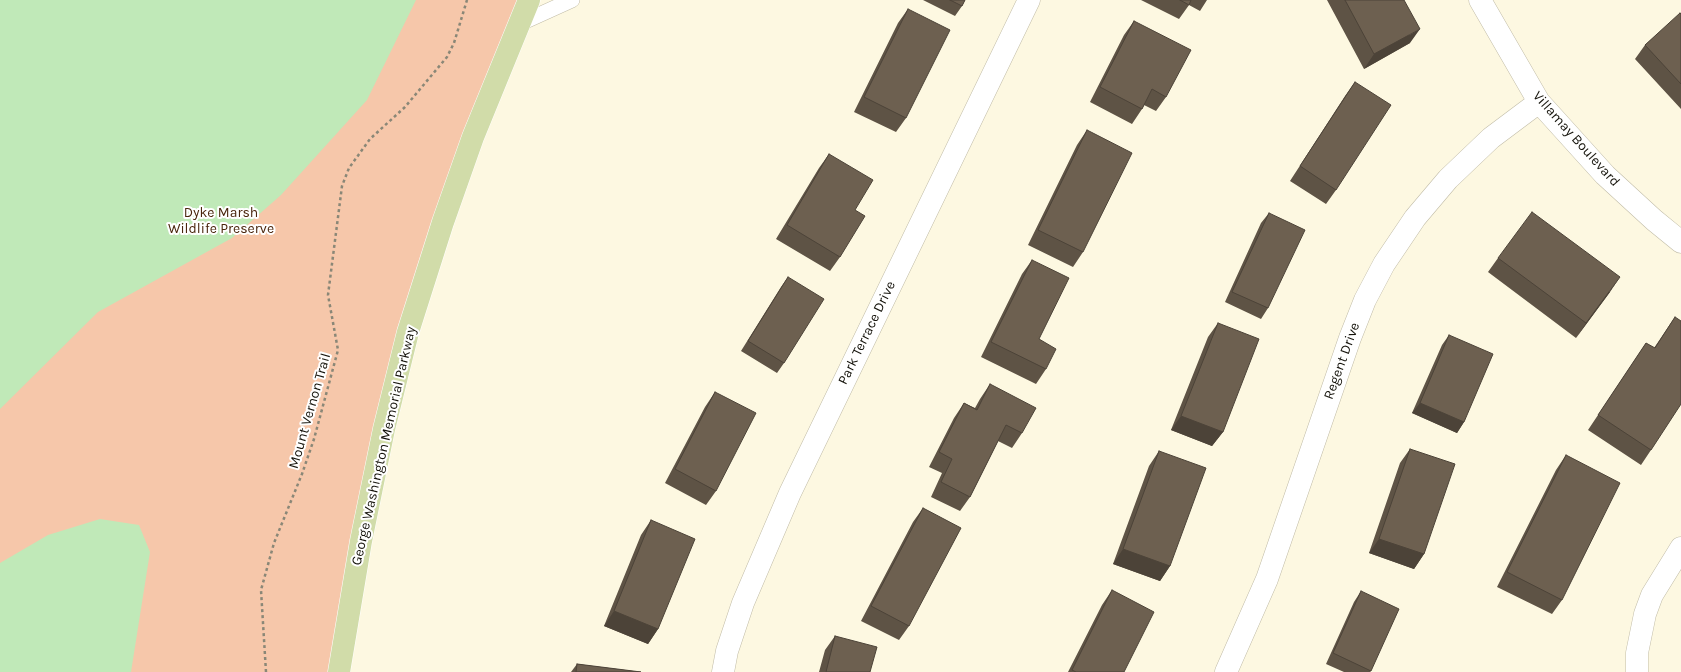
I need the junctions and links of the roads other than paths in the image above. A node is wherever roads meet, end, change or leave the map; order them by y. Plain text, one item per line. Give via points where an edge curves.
1 (529, 0) edge
2 (572, 0) edge
3 (1029, 0) edge
4 (1480, 0) edge
5 (519, 24) junction
6 (1539, 102) junction
7 (1681, 242) edge
8 (1681, 548) edge
9 (339, 672) edge
10 (723, 672) edge
11 (1226, 672) edge
12 (1637, 672) edge

1 - 5 main road, George Washington Memorial Parkway
2 - 5 lane
3 - 10 street, Park Terrace Drive via 790,494 743,603 727,651
4 - 6 street, Villamay Boulevard
5 - 9 main road, George Washington Memorial Parkway via 442,222 408,332 384,429 361,541
6 - 7 street, Villamay Boulevard via 1605,175
6 - 11 street, Regent Drive via 1491,138 1448,179 1415,218 1384,264 1350,338 1267,579
8 - 12 street via 1652,595 1645,614 1637,653

